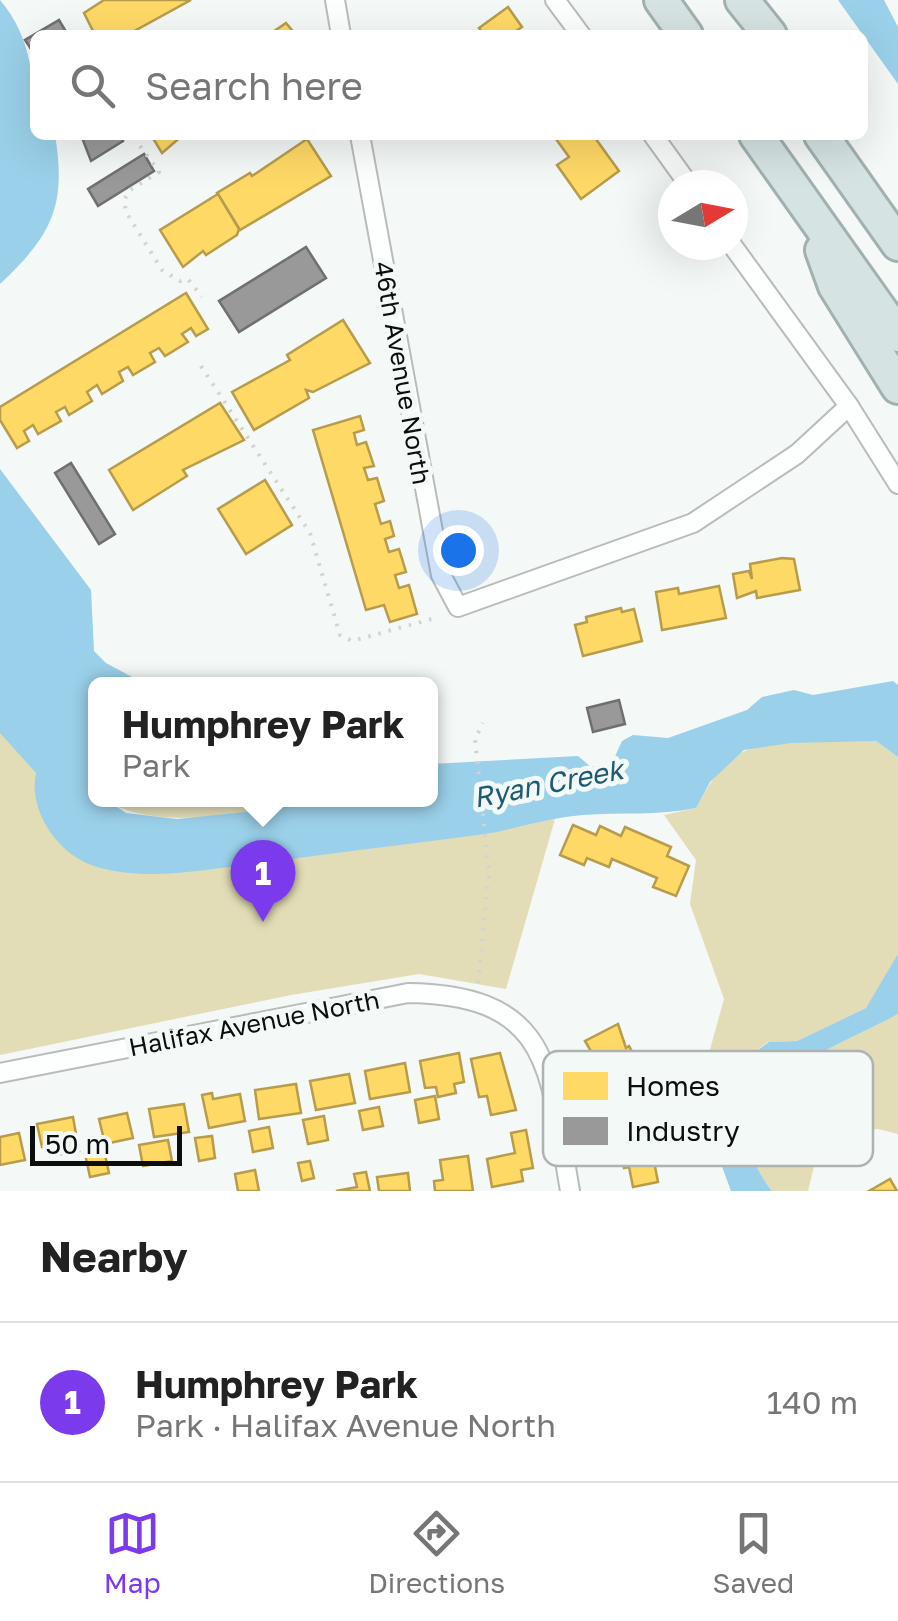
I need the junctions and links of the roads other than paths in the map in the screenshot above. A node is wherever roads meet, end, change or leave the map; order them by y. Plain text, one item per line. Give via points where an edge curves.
1 (335, 0) edge
2 (555, 0) edge
3 (661, 0) edge
4 (726, 0) edge
5 (742, 0) edge
6 (340, 30) edge
7 (577, 30) edge
8 (682, 30) edge
9 (747, 30) edge
10 (766, 30) edge
11 (361, 140) edge
12 (657, 140) edge
13 (759, 140) edge
14 (825, 140) edge
15 (849, 140) edge
16 (678, 170) edge
17 (804, 204) junction
18 (898, 206) edge
19 (898, 244) edge
20 (743, 260) edge
21 (898, 335) edge
22 (898, 387) edge
23 (848, 406) junction
24 (898, 484) edge
25 (543, 1065) edge
26 (0, 1073) edge
27 (565, 1166) edge
28 (570, 1191) edge

1 - 6 street
2 - 7 street
3 - 8 highway
4 - 9 highway
5 - 10 highway
11 - 23 street, 46th Avenue North via 441,575 458,607 692,523 797,454
12 - 16 street
13 - 17 highway
14 - 19 highway
15 - 18 highway
17 - 21 highway
17 - 22 highway via 835,286
20 - 23 street
23 - 24 street
25 - 26 street, Halifax Avenue North via 506,1012 476,998 408,992
27 - 28 street, Halifax Avenue North

